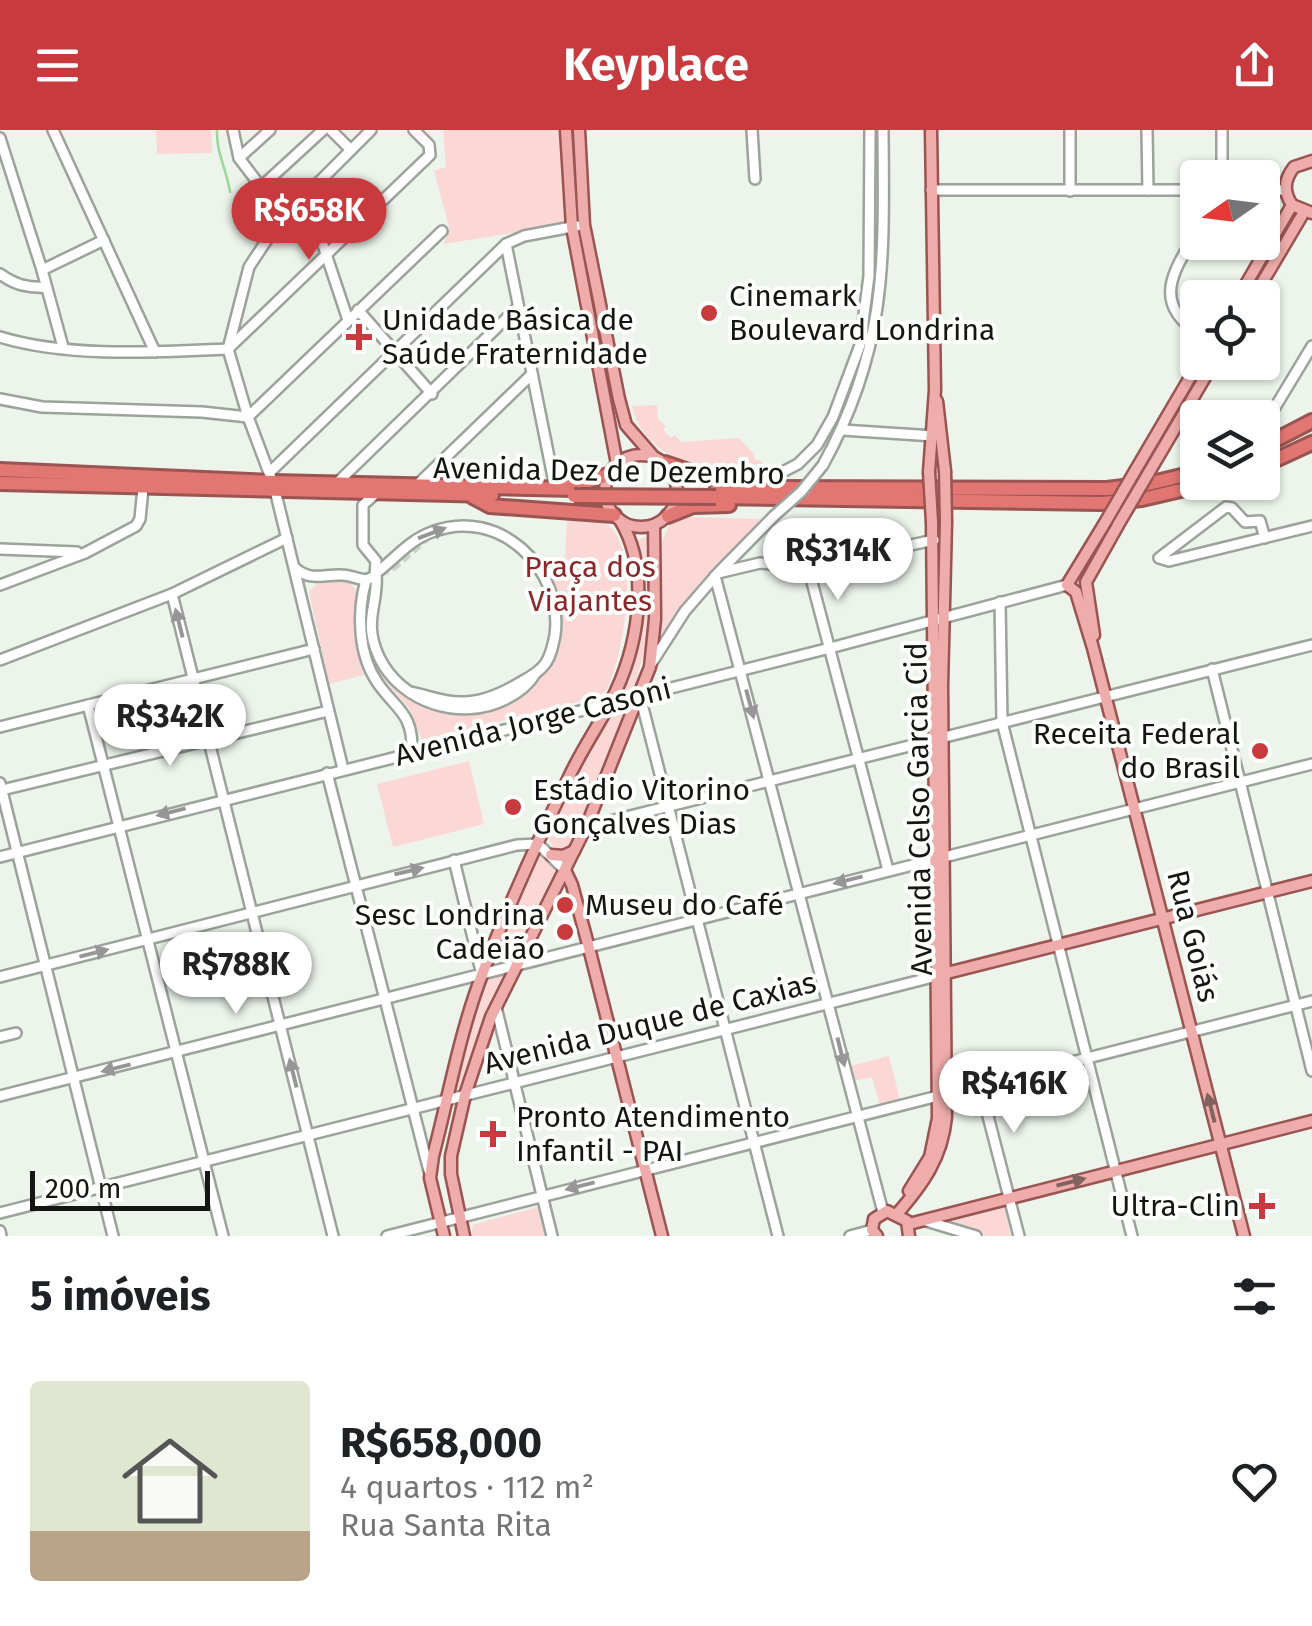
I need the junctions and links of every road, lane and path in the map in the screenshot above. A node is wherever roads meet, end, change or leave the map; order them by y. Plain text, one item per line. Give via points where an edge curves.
1 (53, 130) edge
2 (232, 130) edge
3 (270, 130) edge
4 (322, 130) edge
5 (332, 130) edge
6 (371, 130) edge
7 (414, 130) edge
8 (566, 130) edge
9 (579, 130) edge
10 (752, 130) edge
11 (870, 130) edge
12 (883, 130) edge
13 (931, 130) edge
14 (1070, 130) edge
15 (1147, 130) edge
16 (1222, 130) edge
17 (0, 138) edge
18 (351, 150) junction
19 (239, 158) junction
20 (1222, 160) edge
21 (1312, 161) edge
22 (755, 180) dead end
23 (931, 190) junction
24 (1148, 190) junction
25 (1180, 190) edge
26 (1280, 190) edge
27 (1285, 190) junction
28 (1070, 191) junction
29 (306, 194) junction
30 (1292, 205) junction
31 (1308, 212) edge
32 (578, 226) junction
33 (442, 230) dead end
34 (104, 240) junction
35 (506, 244) junction
36 (326, 254) junction
37 (1180, 260) edge
38 (42, 270) junction
39 (0, 274) edge
40 (1248, 280) edge
41 (1265, 280) edge
42 (46, 287) junction
43 (518, 308) junction
44 (358, 310) junction
45 (1180, 317) edge
46 (348, 320) junction
47 (0, 337) edge
48 (1312, 346) edge
49 (63, 348) junction
50 (228, 349) junction
51 (154, 352) junction
52 (397, 352) junction
53 (532, 374) junction
54 (1189, 380) edge
55 (1203, 380) edge
56 (934, 390) junction
57 (432, 394) junction
58 (0, 399) edge
59 (1279, 400) edge
60 (1312, 409) edge
61 (248, 417) junction
62 (1312, 421) edge
63 (842, 430) junction
64 (929, 435) junction
65 (942, 436) junction
66 (1284, 436) junction
67 (1280, 438) edge
68 (1312, 443) edge
69 (1312, 451) edge
70 (1280, 458) edge
71 (659, 459) junction
72 (1280, 461) edge
73 (929, 467) junction
74 (945, 468) junction
75 (0, 470) edge
76 (612, 470) junction
77 (1180, 476) edge
78 (272, 482) junction
79 (554, 482) junction
80 (762, 482) junction
81 (0, 483) edge
82 (336, 484) junction
83 (417, 484) junction
84 (143, 488) junction
85 (472, 491) junction
86 (1180, 491) edge
87 (790, 494) junction
88 (374, 495) junction
89 (668, 516) junction
90 (617, 518) junction
91 (654, 526) junction
92 (1312, 526) edge
93 (287, 538) junction
94 (1264, 538) junction
95 (939, 540) junction
96 (1179, 540) junction
97 (0, 550) edge
98 (26, 550) junction
99 (85, 552) junction
100 (1188, 556) junction
101 (62, 561) junction
102 (294, 566) junction
103 (808, 566) junction
104 (376, 573) junction
105 (717, 574) junction
106 (366, 580) junction
107 (0, 584) edge
108 (1066, 585) junction
109 (172, 594) junction
110 (1000, 602) junction
111 (938, 619) junction
112 (1312, 644) edge
113 (314, 648) junction
114 (830, 648) junction
115 (1094, 648) junction
116 (0, 660) edge
117 (650, 666) junction
118 (1212, 669) junction
119 (742, 670) junction
120 (193, 678) junction
121 (640, 696) junction
122 (1106, 696) junction
123 (610, 703) junction
124 (88, 705) junction
125 (328, 711) junction
126 (1002, 722) junction
127 (0, 727) edge
128 (938, 738) junction
129 (209, 740) junction
130 (412, 751) junction
131 (858, 758) junction
132 (105, 764) junction
133 (1312, 764) edge
134 (343, 769) junction
135 (327, 773) junction
136 (770, 780) junction
137 (1240, 782) junction
138 (1, 786) edge
139 (224, 798) junction
140 (667, 807) junction
141 (1134, 809) junction
142 (121, 825) junction
143 (586, 827) junction
144 (1029, 834) junction
145 (538, 844) junction
146 (574, 851) junction
147 (16, 852) junction
148 (551, 856) junction
149 (0, 857) edge
150 (938, 857) junction
151 (454, 860) junction
152 (565, 870) junction
153 (888, 870) junction
154 (1312, 882) edge
155 (355, 884) junction
156 (800, 893) junction
157 (1268, 893) junction
158 (252, 911) junction
159 (696, 920) junction
160 (1164, 921) junction
161 (149, 938) junction
162 (1058, 946) junction
163 (589, 948) junction
164 (45, 965) junction
165 (516, 966) junction
166 (482, 974) junction
167 (942, 975) junction
168 (0, 977) edge
169 (385, 999) junction
170 (1312, 1001) edge
171 (829, 1004) junction
172 (1296, 1005) junction
173 (496, 1006) junction
174 (281, 1026) junction
175 (725, 1030) junction
176 (1191, 1031) junction
177 (16, 1033) dead end
178 (0, 1037) edge
179 (178, 1052) junction
180 (617, 1057) junction
181 (1086, 1057) junction
182 (1312, 1071) edge
183 (73, 1078) junction
184 (514, 1082) junction
185 (980, 1085) junction
186 (465, 1095) junction
187 (942, 1095) junction
188 (0, 1096) edge
189 (448, 1100) junction
190 (414, 1108) junction
191 (857, 1117) junction
192 (1312, 1121) edge
193 (309, 1136) junction
194 (754, 1144) junction
195 (1220, 1145) junction
196 (205, 1161) junction
197 (645, 1170) junction
198 (1115, 1172) junction
199 (430, 1178) junction
200 (101, 1188) junction
201 (542, 1196) junction
202 (1010, 1197) junction
203 (891, 1212) junction
204 (0, 1213) edge
205 (459, 1216) junction
206 (924, 1220) junction
207 (441, 1222) junction
208 (909, 1230) edge
209 (874, 1233) edge
210 (113, 1236) edge
211 (223, 1236) edge
212 (333, 1236) edge
213 (387, 1236) edge
214 (444, 1236) edge
215 (464, 1236) edge
216 (552, 1236) edge
217 (662, 1236) edge
218 (778, 1236) edge
219 (850, 1236) edge
220 (976, 1236) edge
221 (1019, 1236) edge
222 (1132, 1236) edge
223 (1244, 1236) edge

1 - 34 street
2 - 19 street
3 - 19 street
4 - 19 street via 261,187
5 - 18 street
6 - 18 street
7 - 36 street via 430,145 430,155
8 - 32 main road
9 - 32 main road
10 - 22 street
11 - 80 street via 869,276 860,345 817,445 798,464
12 - 63 street via 878,312 860,390
13 - 23 main road, Avenida Celso Garcia Cid
14 - 28 street
15 - 24 street
16 - 20 street
17 - 38 street
18 - 29 street
21 - 27 main road via 1294,167
23 - 28 street
23 - 56 main road, Avenida Celso Garcia Cid
24 - 25 street
24 - 28 street
26 - 27 street
27 - 30 main road
29 - 36 street
29 - 50 street via 249,267
30 - 31 main road
30 - 40 main road
31 - 41 main road
32 - 35 street
32 - 71 main road via 626,426
32 - 76 main road
33 - 44 street
34 - 38 street
34 - 51 street
35 - 43 street
35 - 52 street
36 - 46 street
36 - 50 street
37 - 45 street via 1169,289
38 - 42 street
39 - 42 street
42 - 49 street
43 - 53 street
43 - 57 street
44 - 46 street
44 - 52 street
46 - 61 street
47 - 49 street
48 - 59 street
49 - 51 street
50 - 51 street
50 - 61 street
52 - 57 street
52 - 78 street
53 - 79 street
53 - 83 street
54 - 108 main road, bridge
55 - 115 main road, Rua Goiás, bridge via 1086,582
56 - 64 main road, Avenida Celso Garcia Cid
56 - 65 main road, Avenida Celso Garcia Cid
57 - 82 street
58 - 61 street
60 - 66 highway
61 - 78 street
62 - 66 highway
63 - 64 street
63 - 105 street, bridge via 801,492
64 - 65 street
64 - 73 main road, Avenida Celso Garcia Cid
65 - 74 main road, Avenida Celso Garcia Cid
66 - 67 highway
68 - 70 highway
69 - 72 highway
71 - 76 main road via 630,456
71 - 80 highway via 700,475
71 - 89 main road via 675,476 678,493
73 - 74 main road via 934,458
73 - 95 main road, Avenida Celso Garcia Cid, bridge
74 - 95 main road, Avenida Celso Garcia Cid, bridge via 946,522
75 - 78 highway, Avenida Dez de Dezembro
76 - 79 highway via 584,482
76 - 90 main road via 605,492
77 - 87 highway, Avenida Dez de Dezembro via 1107,489
78 - 82 highway, Avenida Dez de Dezembro
78 - 84 highway, Avenida Dez de Dezembro
78 - 88 highway, Avenida Dez de Dezembro
78 - 93 street
79 - 85 highway via 494,481
80 - 87 highway
81 - 84 highway, Avenida Dez de Dezembro
82 - 83 highway, Avenida Dez de Dezembro
83 - 85 highway, Avenida Dez de Dezembro
84 - 99 street via 136,526
85 - 87 highway, Avenida Dez de Dezembro, bridge
85 - 88 highway, Avenida Dez de Dezembro
85 - 90 highway via 490,506
86 - 87 highway, Avenida Dez de Dezembro via 1102,503
87 - 89 highway via 746,505 694,506
88 - 104 street via 363,505 364,546
89 - 91 main road
90 - 91 main road
90 - 123 main road via 630,538 638,584 623,675
91 - 117 main road
92 - 94 street
93 - 102 street
93 - 109 street
94 - 96 street via 1260,521 1245,522 1229,507
94 - 100 street
95 - 103 street
95 - 111 main road, Avenida Celso Garcia Cid
96 - 100 street
96 - 100 street via 1160,558
97 - 98 street
98 - 99 street
98 - 101 street
99 - 101 street
101 - 107 street
102 - 106 street via 312,577
102 - 113 street
103 - 105 street via 760,563
103 - 114 street
104 -> 104 street via 410,543 442,529 470,526 508,538 540,568 555,607 546,663 500,693 467,702 410,692 399,686 374,644
104 - 106 street
105 - 117 street
105 - 119 street
106 - 130 street via 366,661 408,718
108 - 110 street, Avenida Jorge Casoni
108 - 115 main road, Rua Goiás via 1076,592
109 - 116 street
120 -> 109 street
110 - 111 street, Avenida Jorge Casoni
110 - 126 street
111 - 114 street, Avenida Jorge Casoni
111 - 128 main road, Avenida Celso Garcia Cid
112 - 118 street
113 - 120 street
113 - 125 street
114 - 119 street, Avenida Jorge Casoni
114 - 131 street
115 - 122 main road, Rua Goiás
117 - 121 main road
118 - 122 street
118 - 137 street
119 - 121 street, Avenida Jorge Casoni
119 -> 136 street
120 - 124 street
120 - 129 street
121 - 123 street, Avenida Jorge Casoni
121 - 140 street
121 - 143 main road
122 - 126 street
122 - 141 main road, Rua Goiás
123 - 130 street, Avenida Jorge Casoni
123 - 145 main road
124 - 127 street
124 - 132 street
125 - 129 street
125 - 134 street
126 - 128 street
126 - 144 street
128 - 131 street
128 - 150 main road, Avenida Celso Garcia Cid
129 - 132 street
129 - 139 street
130 - 134 street, Avenida Jorge Casoni
131 - 136 street
131 - 153 street
132 - 138 street
132 - 142 street
133 - 137 street
134 - 135 street, Avenida Jorge Casoni
135 - 139 street, Avenida Jorge Casoni
135 - 155 street
136 - 140 street
136 - 156 street
137 - 141 street
137 - 157 street
138 - 147 street
139 -> 142 street, Avenida Jorge Casoni
139 - 158 street
140 - 143 street
140 - 159 street
141 - 144 street
141 - 160 main road, Rua Goiás
142 - 147 street, Avenida Jorge Casoni
142 - 161 street
143 - 146 main road
144 - 150 street
144 - 162 street
145 - 148 street
145 - 151 street
145 - 166 main road
146 - 148 main road
146 - 152 main road
147 - 149 street, Avenida Jorge Casoni
147 - 164 street
148 - 152 street
150 - 153 street
150 - 167 main road, Avenida Celso Garcia Cid
155 -> 151 street
151 - 166 street
152 - 163 main road
152 - 165 main road
153 -> 156 street
154 - 157 main road, Avenida Duque de Caxias
155 - 158 street
155 - 169 street
156 - 159 street
156 - 171 street
157 - 160 main road, Avenida Duque de Caxias
157 - 172 street
158 - 161 street
158 - 174 street
159 - 163 street
159 - 175 street
160 - 162 main road, Avenida Duque de Caxias
160 - 176 main road, Rua Goiás
164 -> 161 street
161 - 179 street
162 - 167 main road, Avenida Duque de Caxias
162 - 181 street
163 - 165 street
163 - 180 main road
164 - 168 street
164 - 183 street
165 - 166 street
165 - 173 main road
166 - 169 street
166 - 189 main road
167 - 171 street, Avenida Duque de Caxias
167 - 187 main road, Avenida Celso Garcia Cid
169 - 174 street
169 - 190 street
170 - 172 street
171 - 175 street, Avenida Duque de Caxias
171 -> 191 street
172 - 176 street
172 - 182 street
173 - 184 street
173 - 186 main road
174 - 179 street
193 -> 174 street
175 - 180 street, Avenida Duque de Caxias
175 - 194 street
176 - 181 street
195 -> 176 main road, Rua Goiás
177 - 178 street
179 -> 183 street
179 - 196 street
180 - 184 street, Avenida Duque de Caxias
180 - 197 main road
181 - 185 street
181 - 198 street
183 - 188 street
183 - 200 street
184 - 186 street, Avenida Duque de Caxias
184 - 201 street
185 - 187 street
185 - 202 street
186 - 189 street, Avenida Duque de Caxias
186 - 205 main road via 451,1156
187 - 191 street
187 - 203 main road, Avenida Celso Garcia Cid via 945,1128 935,1162 922,1186
189 - 190 street, Avenida Duque de Caxias
189 - 199 main road
190 - 193 street, Avenida Duque de Caxias
190 - 199 street
191 - 194 street
191 - 203 street
192 - 195 main road
193 - 196 street, Avenida Duque de Caxias
193 - 212 street
194 - 197 street
194 - 218 street
195 - 198 main road
195 - 223 main road, Rua Goiás
196 - 200 street, Avenida Duque de Caxias
196 - 211 street
197 -> 201 street
197 - 217 main road
202 -> 198 main road
198 - 222 street
199 - 207 main road
200 - 204 street, Avenida Duque de Caxias
200 - 210 street
201 - 205 street
201 - 216 street
202 - 206 main road
202 - 221 street
203 - 208 main road
203 - 209 main road, Avenida Celso Garcia Cid via 875,1216
205 - 207 street
205 - 215 main road
206 - 208 main road
206 - 220 street
207 - 213 street
207 - 214 main road
209 - 219 street

